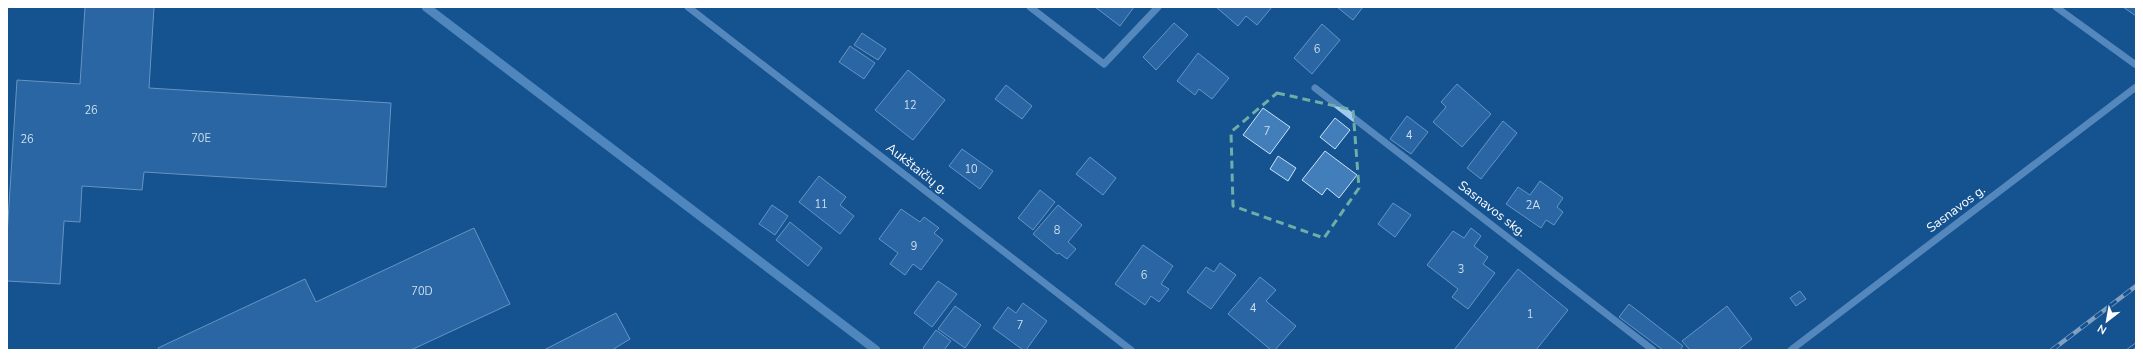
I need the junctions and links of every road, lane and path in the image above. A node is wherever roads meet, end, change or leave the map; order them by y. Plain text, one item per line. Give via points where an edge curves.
1 (688, 7) edge
2 (1030, 7) edge
3 (1158, 7) edge
4 (2056, 7) edge
5 (2136, 65) edge
6 (2136, 87) edge
7 (1316, 88) dead end
8 (1131, 350) edge
9 (1653, 350) edge
10 (1791, 350) edge

1 - 8 street, Aukštaičių g.
2 - 3 street via 1104,64
4 - 5 street
6 - 10 street, Sasnavos g.
7 - 9 street, Sasnavos skg.

